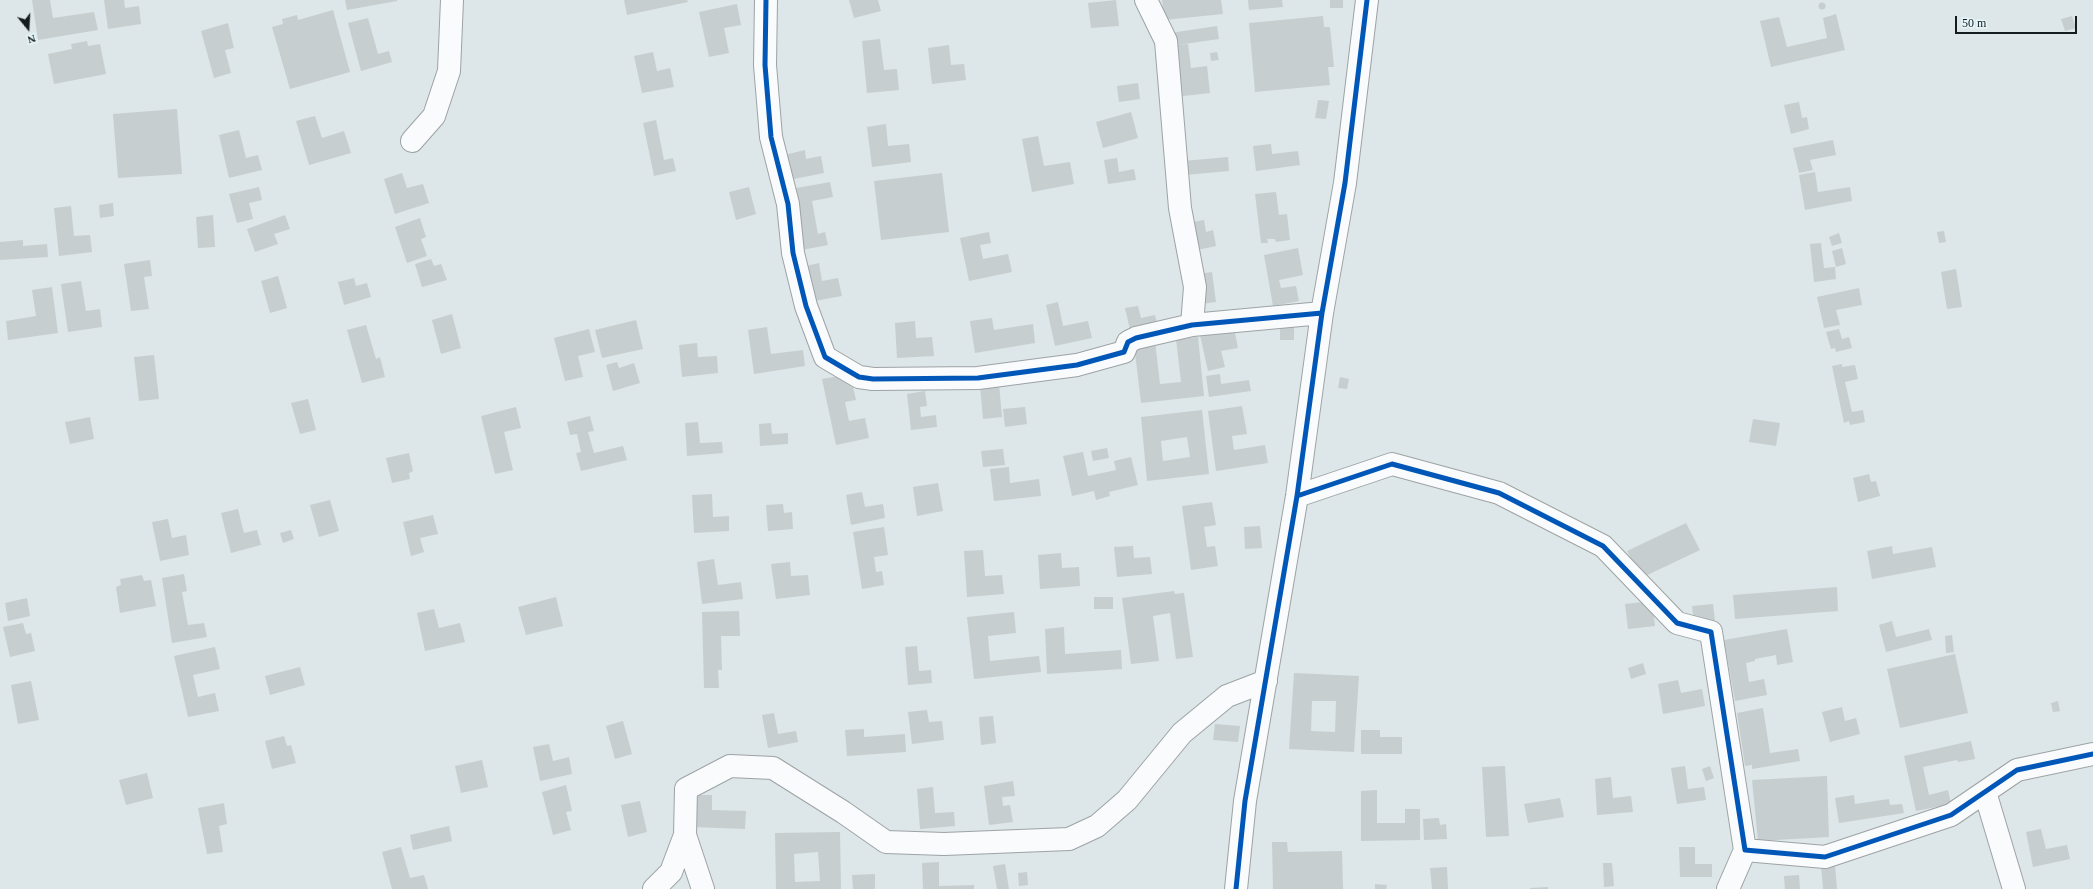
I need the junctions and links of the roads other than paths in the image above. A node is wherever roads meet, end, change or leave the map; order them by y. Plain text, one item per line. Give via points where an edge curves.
1 (452, 0) edge
2 (766, 0) edge
3 (1146, 0) edge
4 (1367, 0) edge
5 (412, 141) dead end
6 (1322, 313) junction
7 (1192, 325) junction
8 (1297, 496) junction
9 (1266, 681) junction
10 (2093, 754) edge
11 (1985, 792) junction
12 (685, 835) junction
13 (1745, 850) junction
14 (654, 889) edge
15 (703, 889) edge
16 (1236, 889) edge
17 (1728, 889) edge
18 (2014, 889) edge

1 - 5 street via 449,71 434,116
2 - 7 street via 765,65 771,137 788,204 793,254 806,306 825,357 859,377 873,379 978,378 1077,365 1124,352 1128,342 1136,338
3 - 7 street via 1166,41 1180,208 1195,287
4 - 6 street via 1345,183
6 - 7 street
6 - 8 street
8 - 9 street
8 - 13 street via 1392,464 1499,493 1603,546 1677,623 1711,632
9 - 12 street via 1227,696 1182,733 1127,800 1096,826 1069,840 944,844 886,842 773,768 730,766 686,789
9 - 16 street via 1245,801
10 - 11 street via 2017,770
11 - 13 street via 1951,815 1825,857
11 - 18 street
12 - 14 street via 671,872
12 - 15 street
13 - 17 street

